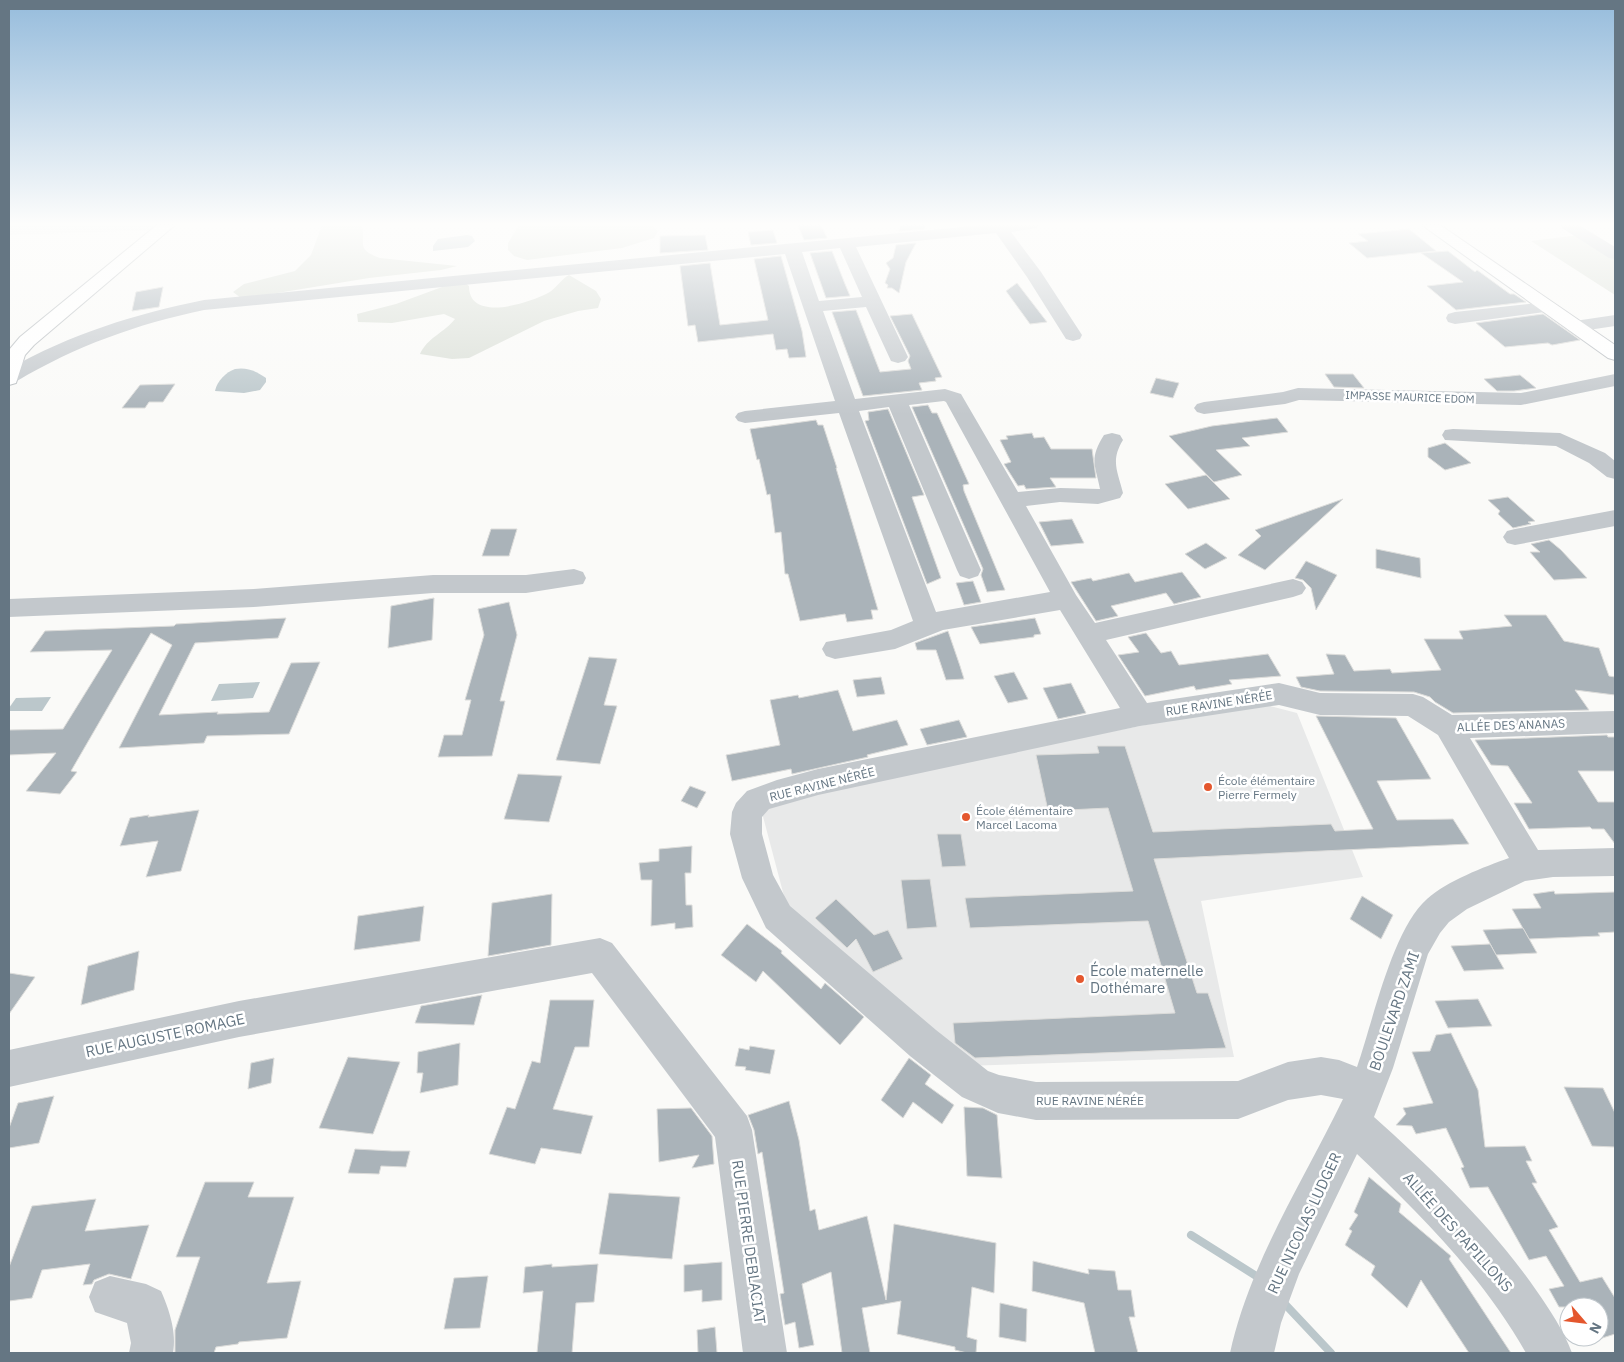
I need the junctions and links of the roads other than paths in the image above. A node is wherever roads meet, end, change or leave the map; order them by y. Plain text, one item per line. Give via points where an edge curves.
1 (90, 289) edge
2 (368, 289) edge
3 (806, 289) edge
4 (867, 289) edge
5 (1044, 289) edge
6 (1520, 289) edge
7 (873, 302) junction
8 (812, 307) junction
9 (1546, 307) junction
10 (1455, 318) dead end
11 (1615, 320) edge
12 (1575, 326) junction
13 (1073, 335) dead end
14 (13, 352) edge
15 (1615, 354) edge
16 (898, 357) dead end
17 (10, 378) edge
18 (1615, 380) edge
19 (896, 400) junction
20 (847, 406) junction
21 (1204, 408) dead end
22 (745, 417) dead end
23 (1453, 435) dead end
24 (1112, 440) dead end
25 (1615, 472) edge
26 (1010, 500) junction
27 (1615, 518) edge
28 (1515, 537) dead end
29 (969, 570) dead end
30 (574, 578) dead end
31 (1293, 588) dead end
32 (1067, 601) junction
33 (9, 608) edge
34 (928, 625) junction
35 (1088, 634) junction
36 (835, 649) dead end
37 (1140, 716) junction
38 (1615, 722) edge
39 (1448, 727) junction
40 (1615, 862) edge
41 (1530, 866) junction
42 (9, 1069) edge
43 (1360, 1106) junction
44 (733, 1130) joint
45 (110, 1297) dead end
46 (151, 1353) edge
47 (765, 1353) edge
48 (1252, 1353) edge
49 (1550, 1353) edge

1 - 14 main road
2 - 17 street via 204,305 154,315 106,330 49,355
3 - 8 street
4 - 7 street
5 - 13 street
6 - 9 main road
7 - 8 street
7 - 16 street
8 - 20 street
9 - 10 street
9 - 12 main road
11 - 12 street
12 - 15 main road
14 - 17 main road
18 - 21 street, IMPASSE MAURICE EDOM via 1521,399 1298,394
19 - 20 street
19 - 26 street via 945,395 954,398
19 - 29 street
20 - 22 street
20 - 34 street
23 - 25 street via 1560,440 1597,458
24 - 26 street via 1104,450 1103,458 1112,493 1098,497 1060,495
26 - 32 street
27 - 28 street
30 - 33 street via 526,584 433,584 254,598
31 - 35 street
32 - 34 street via 948,619
32 - 35 street
34 - 36 street via 894,639
35 - 37 street
37 - 39 street, RUE RAVINE NÉRÉE via 1279,694 1320,704 1412,705
37 - 43 street, RUE RAVINE NÉRÉE via 818,782 758,800 747,812 746,834 758,878 778,917 950,1066 975,1084 998,1094 1036,1101 1238,1100 1288,1081 1320,1076 1340,1078
38 - 39 street, ALLÉE DES ANANAS
39 - 41 street, ALLÉE DES ANANAS
40 - 41 street, BOULEVARD ZAMI
41 - 43 street, BOULEVARD ZAMI via 1448,902 1435,913 1418,940 1404,975
42 - 44 street, RUE AUGUSTE ROMAGE via 229,1021 600,954
43 - 48 street, RUE NICOLAS LUDGER via 1270,1291
43 - 49 street, ALLÉE DES PAPILLONS via 1413,1180 1488,1260 1514,1294
44 - 47 street, RUE PIERRE DEBLACIAT
45 - 46 street via 146,1306 153,1343

